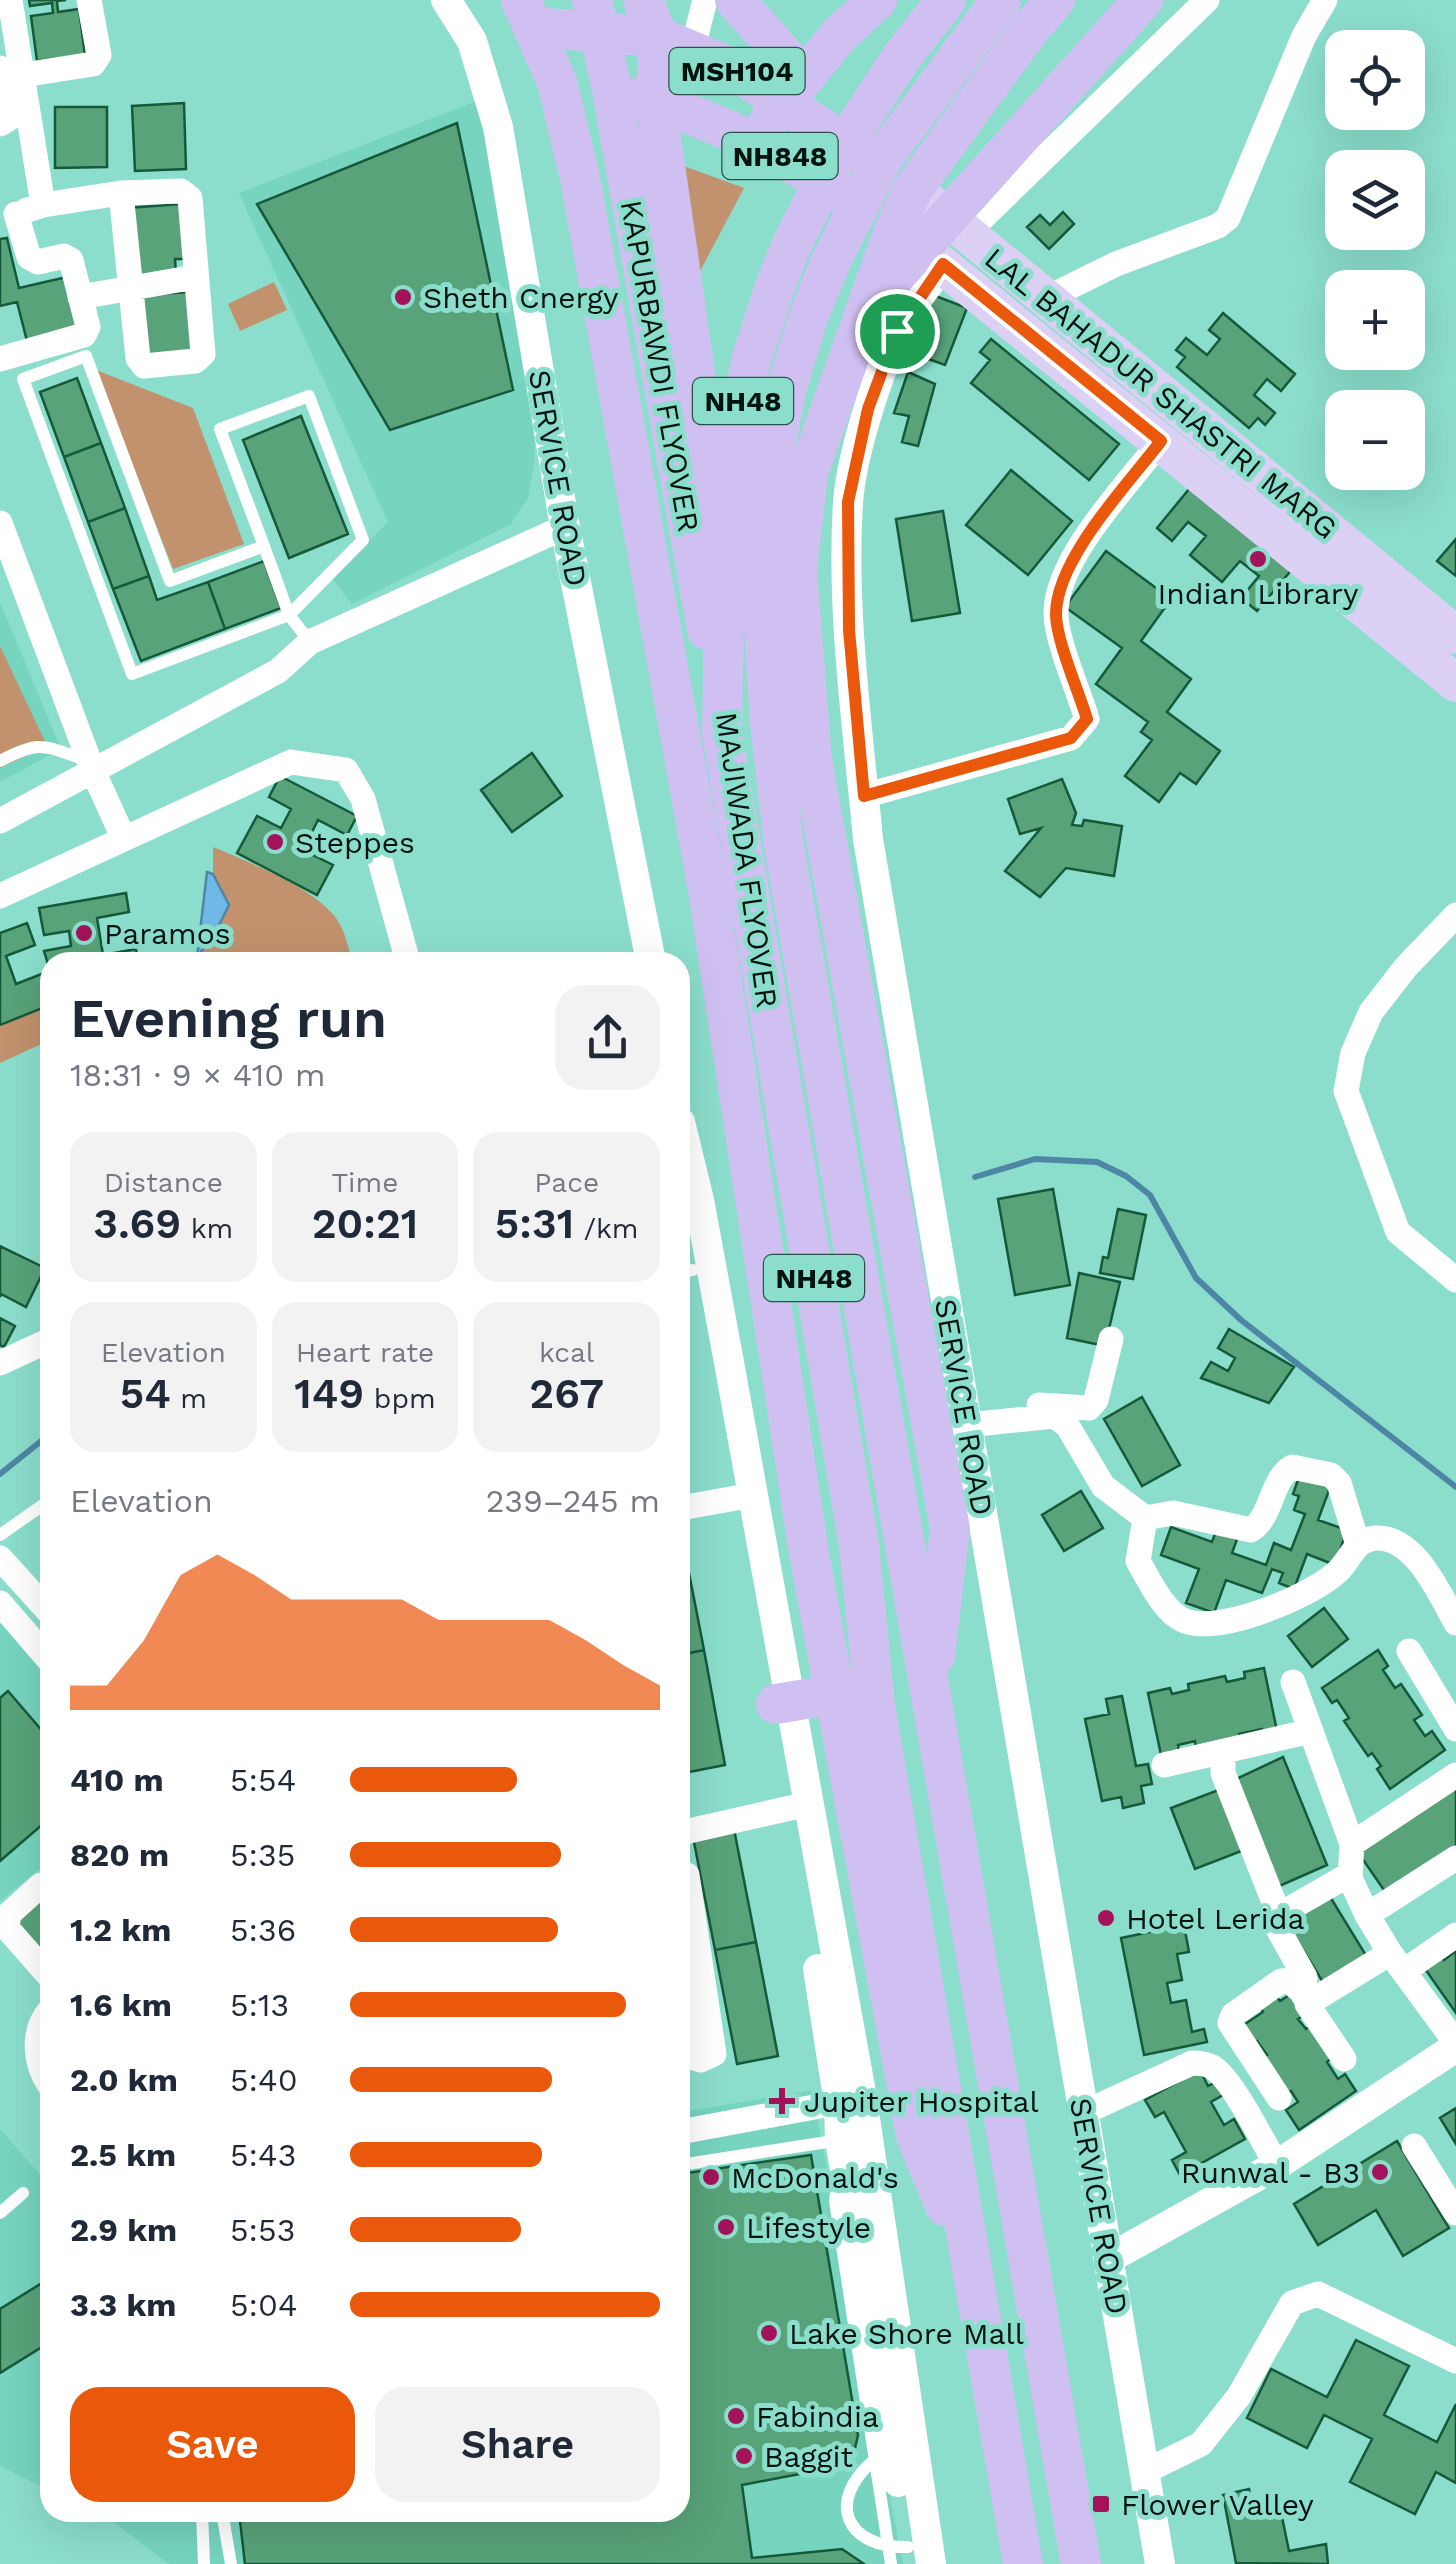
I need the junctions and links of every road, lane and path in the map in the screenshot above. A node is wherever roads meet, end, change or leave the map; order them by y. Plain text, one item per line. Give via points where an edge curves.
1 (10, 0) edge
2 (89, 0) edge
3 (446, 0) edge
4 (592, 0) edge
5 (705, 0) edge
6 (735, 0) edge
7 (877, 0) edge
8 (946, 0) edge
9 (1001, 0) edge
10 (1055, 0) edge
11 (1143, 0) edge
12 (1207, 0) edge
13 (1325, 0) edge
14 (527, 13) edge
15 (665, 29) edge
16 (11, 62) edge
17 (558, 82) junction
18 (793, 89) junction
19 (656, 103) junction
20 (0, 124) edge
21 (755, 142) junction
22 (912, 189) junction
23 (121, 193) junction
24 (43, 205) junction
25 (8, 215) edge
26 (895, 227) junction
27 (967, 234) junction
28 (943, 264) junction
29 (194, 277) junction
30 (128, 288) junction
31 (80, 296) junction
32 (1047, 298) junction
33 (0, 359) edge
34 (778, 434) junction
35 (1161, 441) junction
36 (715, 511) junction
37 (643, 521) junction
38 (0, 524) edge
39 (565, 528) junction
40 (264, 546) junction
41 (797, 571) junction
42 (290, 615) junction
43 (1456, 635) edge
44 (310, 642) junction
45 (1456, 683) edge
46 (722, 733) junction
47 (0, 761) edge
48 (90, 766) junction
49 (864, 796) junction
50 (0, 821) edge
51 (123, 837) junction
52 (1, 892) edge
53 (1456, 916) edge
54 (405, 952) edge
55 (649, 952) edge
56 (690, 1174) edge
57 (1456, 1280) edge
58 (690, 1283) edge
59 (1111, 1338) dead end
60 (40, 1345) edge
61 (0, 1363) edge
62 (966, 1417) junction
63 (745, 1496) junction
64 (690, 1506) edge
65 (40, 1507) edge
66 (1146, 1518) junction
67 (0, 1535) edge
68 (1358, 1544) junction
69 (0, 1558) edge
70 (1446, 1584) edge
71 (40, 1602) edge
72 (0, 1603) edge
73 (1456, 1624) edge
74 (40, 1649) edge
75 (1410, 1650) dead end
76 (1293, 1682) dead end
77 (930, 1694) junction
78 (850, 1705) junction
79 (785, 1714) junction
80 (1456, 1729) edge
81 (1311, 1732) junction
82 (1222, 1752) junction
83 (1164, 1765) dead end
84 (1456, 1775) edge
85 (801, 1805) junction
86 (690, 1831) edge
87 (1352, 1844) junction
88 (1456, 1858) edge
89 (1350, 1874) junction
90 (40, 1888) edge
91 (690, 1901) edge
92 (1279, 1915) junction
93 (1367, 1915) junction
94 (1456, 1935) edge
95 (1397, 1962) junction
96 (40, 1965) edge
97 (1304, 1998) junction
98 (40, 2033) edge
99 (1456, 2045) edge
100 (690, 2050) edge
101 (1344, 2060) dead end
102 (40, 2072) edge
103 (1279, 2098) dead end
104 (850, 2101) junction
105 (1083, 2112) junction
106 (690, 2130) edge
107 (1414, 2146) dead end
108 (843, 2155) junction
109 (690, 2164) edge
110 (1277, 2164) junction
111 (23, 2193) dead end
112 (0, 2213) edge
113 (1456, 2213) edge
114 (1108, 2259) junction
115 (1456, 2361) edge
116 (874, 2460) junction
117 (1144, 2472) junction
118 (202, 2522) edge
119 (224, 2522) edge
120 (906, 2557) edge
121 (204, 2564) edge
122 (231, 2564) edge
123 (1023, 2564) edge
124 (1081, 2564) edge
125 (1160, 2564) edge

1 - 16 street
2 - 16 street via 99,55 93,64
3 - 39 street, SERVICE ROAD via 472,41 498,126
4 - 46 highway, KAPURBAWDI FLYOVER
5 - 15 street
6 - 18 highway
7 - 18 highway
8 - 46 highway, MAJIWADA FLYOVER / NH48 via 837,155 786,260 751,361 726,499
9 - 34 highway, MAJIWADA FLYOVER / NH48 via 883,158 859,204 808,318
10 - 22 highway
11 - 34 highway via 842,336
12 - 27 street
13 - 32 street via 1228,218
14 - 15 highway, MSH104
14 - 17 highway
15 - 18 highway, MSH104 via 730,67
15 - 19 highway
16 - 20 street via 10,118
16 - 24 street
17 - 19 highway, NH848
17 - 37 highway
18 - 21 highway
18 - 22 highway, MSH104
19 - 21 highway, NH848
19 - 36 highway
21 - 26 highway, NH848
22 - 26 highway
22 - 27 main road, LAL BAHADUR SHASTRI MARG
23 - 24 street
23 - 29 street via 182,191 190,198
23 - 30 street
24 - 25 street
25 - 31 street via 30,257 71,260
26 - 28 main road, LAL BAHADUR SHASTRI MARG
26 - 41 highway via 808,472
27 - 32 main road, LAL BAHADUR SHASTRI MARG
28 - 35 main road, LAL BAHADUR SHASTRI MARG
28 - 49 street, SERVICE ROAD via 897,331 868,409 848,502 849,630
29 - 30 street
29 - 30 street via 203,354 195,361 144,366
30 - 31 street
31 - 33 street via 84,336
32 - 43 main road, LAL BAHADUR SHASTRI MARG
34 - 77 highway, MAJIWADA FLYOVER / NH48 via 766,494 763,615 784,845
35 - 45 main road, LAL BAHADUR SHASTRI MARG
35 - 49 street via 1089,536 1058,597 1056,618 1087,719 1071,738
36 - 37 highway
36 - 41 highway via 753,522 779,542
37 - 78 highway via 708,890 809,1554
38 - 48 street
39 - 44 street
39 - 55 street, SERVICE ROAD
40 - 42 lane
40 - 42 lane via 220,429 309,396 363,540
40 - 42 lane via 170,582 86,356 23,379 132,674
41 - 77 highway via 812,759 950,1529
42 - 44 lane
44 - 48 street via 278,671
46 - 78 highway, MAJIWADA FLYOVER / NH48 via 859,1545
47 - 48 lane via 42,745
48 - 50 street
48 - 51 street
49 - 62 street, SERVICE ROAD
51 - 52 street
51 - 54 street via 292,762 346,770 362,799
53 - 57 street via 1371,1012 1346,1091 1398,1232
56 - 63 street
58 - 63 street
59 - 62 street via 1089,1408 1020,1404
60 - 61 street
62 - 66 street via 1054,1416 1068,1425 1103,1486
62 - 105 street, SERVICE ROAD
63 - 64 street
63 - 79 street
65 - 67 lane
66 - 68 street via 1173,1513 1251,1530 1292,1467 1339,1483
66 - 68 street via 1138,1561 1184,1621 1259,1614 1338,1572
68 - 70 street via 1376,1538 1394,1544
69 - 71 street
70 - 73 street
72 - 74 street
75 - 80 street
76 - 81 street
77 - 124 highway, NH48
78 - 79 highway
78 - 123 highway, NH48 via 973,2275
79 - 85 street
81 - 82 street
81 - 87 street
82 - 83 street
82 - 92 street via 1224,1773
84 - 87 street
85 - 86 street
85 - 104 street
87 - 89 street
88 - 93 street
89 - 92 street
89 - 93 street
90 - 96 street via 8,1914 8,1928
91 - 100 street via 714,2054 701,2060
92 - 97 street via 1277,1928 1304,1977
93 - 95 street
94 - 95 street
95 - 97 street
95 - 99 street
97 - 101 street
97 - 103 street via 1281,1981 1230,2023
98 - 102 street
99 - 110 street
104 - 106 street
104 - 108 street
104 - 120 street
105 - 110 street via 1192,2062 1203,2064 1226,2081
105 - 114 street, SERVICE ROAD
107 - 113 street
108 - 109 lane
108 - 116 lane via 834,2201
108 - 120 street
110 - 114 street
111 - 112 lane
114 - 117 street, SERVICE ROAD
115 - 117 street via 1318,2294 1292,2304 1239,2396 1200,2444
116 - 120 lane
116 - 120 lane via 856,2476 845,2507 848,2518 872,2543
117 - 125 street, SERVICE ROAD
118 - 121 lane
119 - 122 lane

